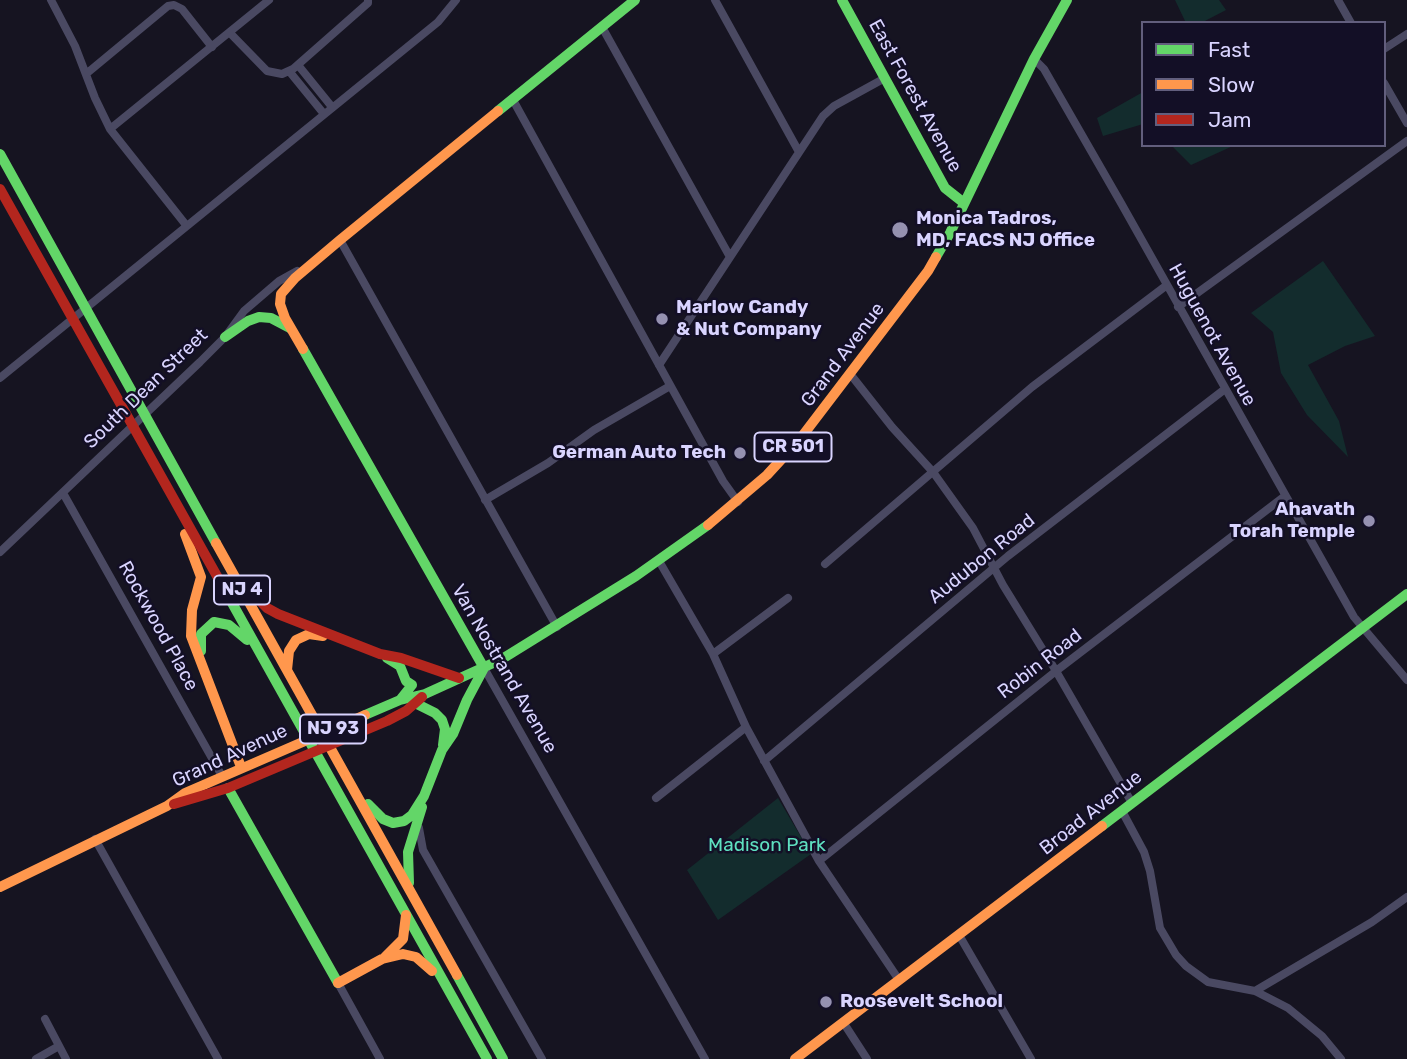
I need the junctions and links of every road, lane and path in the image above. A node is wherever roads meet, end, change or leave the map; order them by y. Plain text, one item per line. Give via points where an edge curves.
1 (51, 0) edge
2 (269, 0) edge
3 (368, 0) edge
4 (456, 0) edge
5 (635, 0) edge
6 (715, 0) edge
7 (1067, 0) edge
8 (1338, 0) edge
9 (846, 2) edge
10 (1350, 21) edge
11 (602, 27) junction
12 (230, 33) junction
13 (1407, 34) edge
14 (212, 47) junction
15 (1386, 48) edge
16 (1034, 59) junction
17 (298, 65) junction
18 (289, 71) junction
19 (86, 74) junction
20 (885, 78) junction
21 (1386, 86) edge
22 (513, 100) junction
23 (332, 107) junction
24 (324, 114) junction
25 (1407, 123) edge
26 (110, 129) junction
27 (1407, 141) edge
28 (799, 152) junction
29 (0, 154) edge
30 (0, 189) edge
31 (964, 203) junction
32 (186, 225) junction
33 (340, 240) junction
34 (320, 257) junction
35 (730, 257) junction
36 (1167, 285) junction
37 (281, 294) joint
38 (1178, 307) junction
39 (292, 330) junction
40 (225, 337) junction
41 (659, 365) junction
42 (851, 375) junction
43 (0, 378) edge
44 (670, 386) junction
45 (1225, 390) junction
46 (933, 472) junction
47 (62, 493) junction
48 (1285, 496) junction
49 (173, 500) junction
50 (485, 500) junction
51 (737, 502) junction
52 (0, 552) edge
53 (659, 561) junction
54 (825, 564) dead end
55 (994, 568) junction
56 (232, 572) junction
57 (1407, 594) edge
58 (788, 598) dead end
59 (557, 627) junction
60 (1363, 628) junction
61 (341, 640) junction
62 (255, 646) junction
63 (380, 654) junction
64 (713, 654) junction
65 (202, 660) junction
66 (484, 668) junction
67 (287, 670) junction
68 (1056, 671) junction
69 (459, 678) junction
70 (1407, 680) edge
71 (425, 694) junction
72 (400, 700) junction
73 (415, 703) junction
74 (746, 727) junction
75 (442, 750) junction
76 (764, 761) junction
77 (241, 767) junction
78 (222, 776) junction
79 (228, 788) junction
80 (355, 790) junction
81 (424, 796) junction
82 (656, 798) dead end
83 (1132, 803) junction
84 (167, 806) junction
85 (1122, 811) junction
86 (419, 819) junction
87 (95, 839) junction
88 (819, 861) junction
89 (0, 887) edge
90 (409, 888) junction
91 (1407, 897) edge
92 (406, 915) junction
93 (959, 935) junction
94 (382, 959) junction
95 (898, 979) junction
96 (442, 980) junction
97 (338, 983) junction
98 (1255, 991) junction
99 (45, 1019) dead end
100 (843, 1022) junction
101 (59, 1046) junction
102 (36, 1059) edge
103 (66, 1059) edge
104 (218, 1059) edge
105 (380, 1059) edge
106 (486, 1059) edge
107 (503, 1059) edge
108 (542, 1059) edge
109 (705, 1059) edge
110 (795, 1059) edge
111 (867, 1059) edge
112 (1031, 1059) edge
113 (1340, 1059) edge

1 - 19 street
2 - 12 street
3 - 17 street
4 - 23 street via 438,22
5 - 11 main road, South Dean Street
6 - 28 street
7 - 16 main road, Grand Avenue / CR 501
8 - 10 street
9 - 20 main road, East Forest Avenue
11 - 22 main road, South Dean Street
11 - 35 street
12 - 14 street
12 - 18 street via 267,71
13 - 15 street
14 - 19 street via 182,9 168,6
14 - 26 street
16 - 31 main road, Grand Avenue / CR 501
16 - 36 street, Huguenot Avenue via 1044,69
17 - 18 street
17 - 23 street
18 - 24 street
19 - 26 street
20 - 28 street via 830,108
20 - 31 main road, East Forest Avenue via 945,188
21 - 25 street
22 - 33 main road, South Dean Street
22 - 41 street
23 - 24 street
24 - 32 street
26 - 32 street
27 - 38 street
28 - 35 street
29 - 56 main road, NJ 4
30 - 49 main road, NJ 4
31 - 42 main road, Grand Avenue / CR 501 via 932,264
32 - 43 street
33 - 34 main road, South Dean Street
33 - 50 street
34 - 37 main road, South Dean Street
34 - 40 street, South Dean Street via 279,281 244,311
35 - 41 street
36 - 38 street, Huguenot Avenue
36 - 46 street via 1032,387
37 - 39 main road, Van Nostrand Avenue via 282,311
38 - 45 street, Huguenot Avenue
39 - 40 main road via 260,317
39 - 66 main road, Van Nostrand Avenue
40 - 47 street, South Dean Street
41 - 44 street
42 - 46 street
42 - 51 main road, Grand Avenue / CR 501 via 782,460
44 - 50 street
44 - 51 street
45 - 48 street, Huguenot Avenue
45 - 55 street, Audubon Road
46 - 54 street
46 - 55 street via 973,528
47 - 52 street, South Dean Street
47 - 78 street, Rockwood Place
48 - 60 street, Huguenot Avenue
48 - 68 street, Robin Road
49 - 62 main road, NJ 4
49 - 65 main road via 201,577 191,626
50 - 59 street
51 - 53 main road, Grand Avenue / CR 501
53 - 59 main road, Grand Avenue / CR 501
53 - 64 street
55 - 68 street
55 - 76 street, Audubon Road
56 - 61 main road via 272,612
56 - 67 main road, NJ 4
57 - 60 main road, Broad Avenue
58 - 64 street
59 - 66 main road, Grand Avenue / CR 501
60 - 70 street, Huguenot Avenue
60 - 83 main road, Broad Avenue
61 - 63 main road
61 - 67 main road via 313,634 300,637 289,651
62 - 65 main road via 229,625 214,622 201,634
62 - 92 main road, NJ 4
63 - 69 main road
63 - 72 main road via 400,666 412,684
64 - 74 street
65 - 77 main road
66 - 69 main road, Grand Avenue / NJ 93
66 - 75 main road
66 - 109 street, Van Nostrand Avenue
67 - 80 main road, NJ 4
68 - 83 street
68 - 88 street, Robin Road
69 - 71 main road, Grand Avenue / NJ 93
71 - 72 main road, Grand Avenue / NJ 93
71 - 73 main road, Grand Avenue / NJ 93
72 - 77 main road, Grand Avenue / NJ 93
73 - 75 main road via 442,720
73 - 79 main road, Grand Avenue / NJ 93 via 387,721
74 - 76 street
74 - 82 street
75 - 81 main road
76 - 88 street
77 - 78 main road, Grand Avenue / NJ 93
78 - 84 main road, Grand Avenue / NJ 93
79 - 84 main road, Grand Avenue / NJ 93
79 - 97 main road
80 - 81 main road via 381,817 393,822 407,819
80 - 90 main road, NJ 4
81 - 86 main road
83 - 85 main road, Broad Avenue
84 - 87 main road, Grand Avenue / NJ 93
85 - 93 main road, Broad Avenue
85 - 98 street via 1144,852 1160,928 1176,956 1208,982
86 - 90 main road via 408,858
86 - 108 street via 423,850
87 - 89 main road, Grand Avenue / NJ 93
87 - 104 street
88 - 95 street
90 - 107 main road, NJ 4
91 - 98 street
92 - 94 main road via 402,939
92 - 96 main road, NJ 4
93 - 95 main road, Broad Avenue
93 - 112 street
94 - 96 main road via 413,955
94 - 97 main road
95 - 100 main road, Broad Avenue
96 - 106 main road, NJ 4
97 - 105 street
98 - 113 street via 1288,1008 1322,1036
99 - 101 street
100 - 110 main road, Broad Avenue
100 - 111 street
101 - 102 street
101 - 103 street

